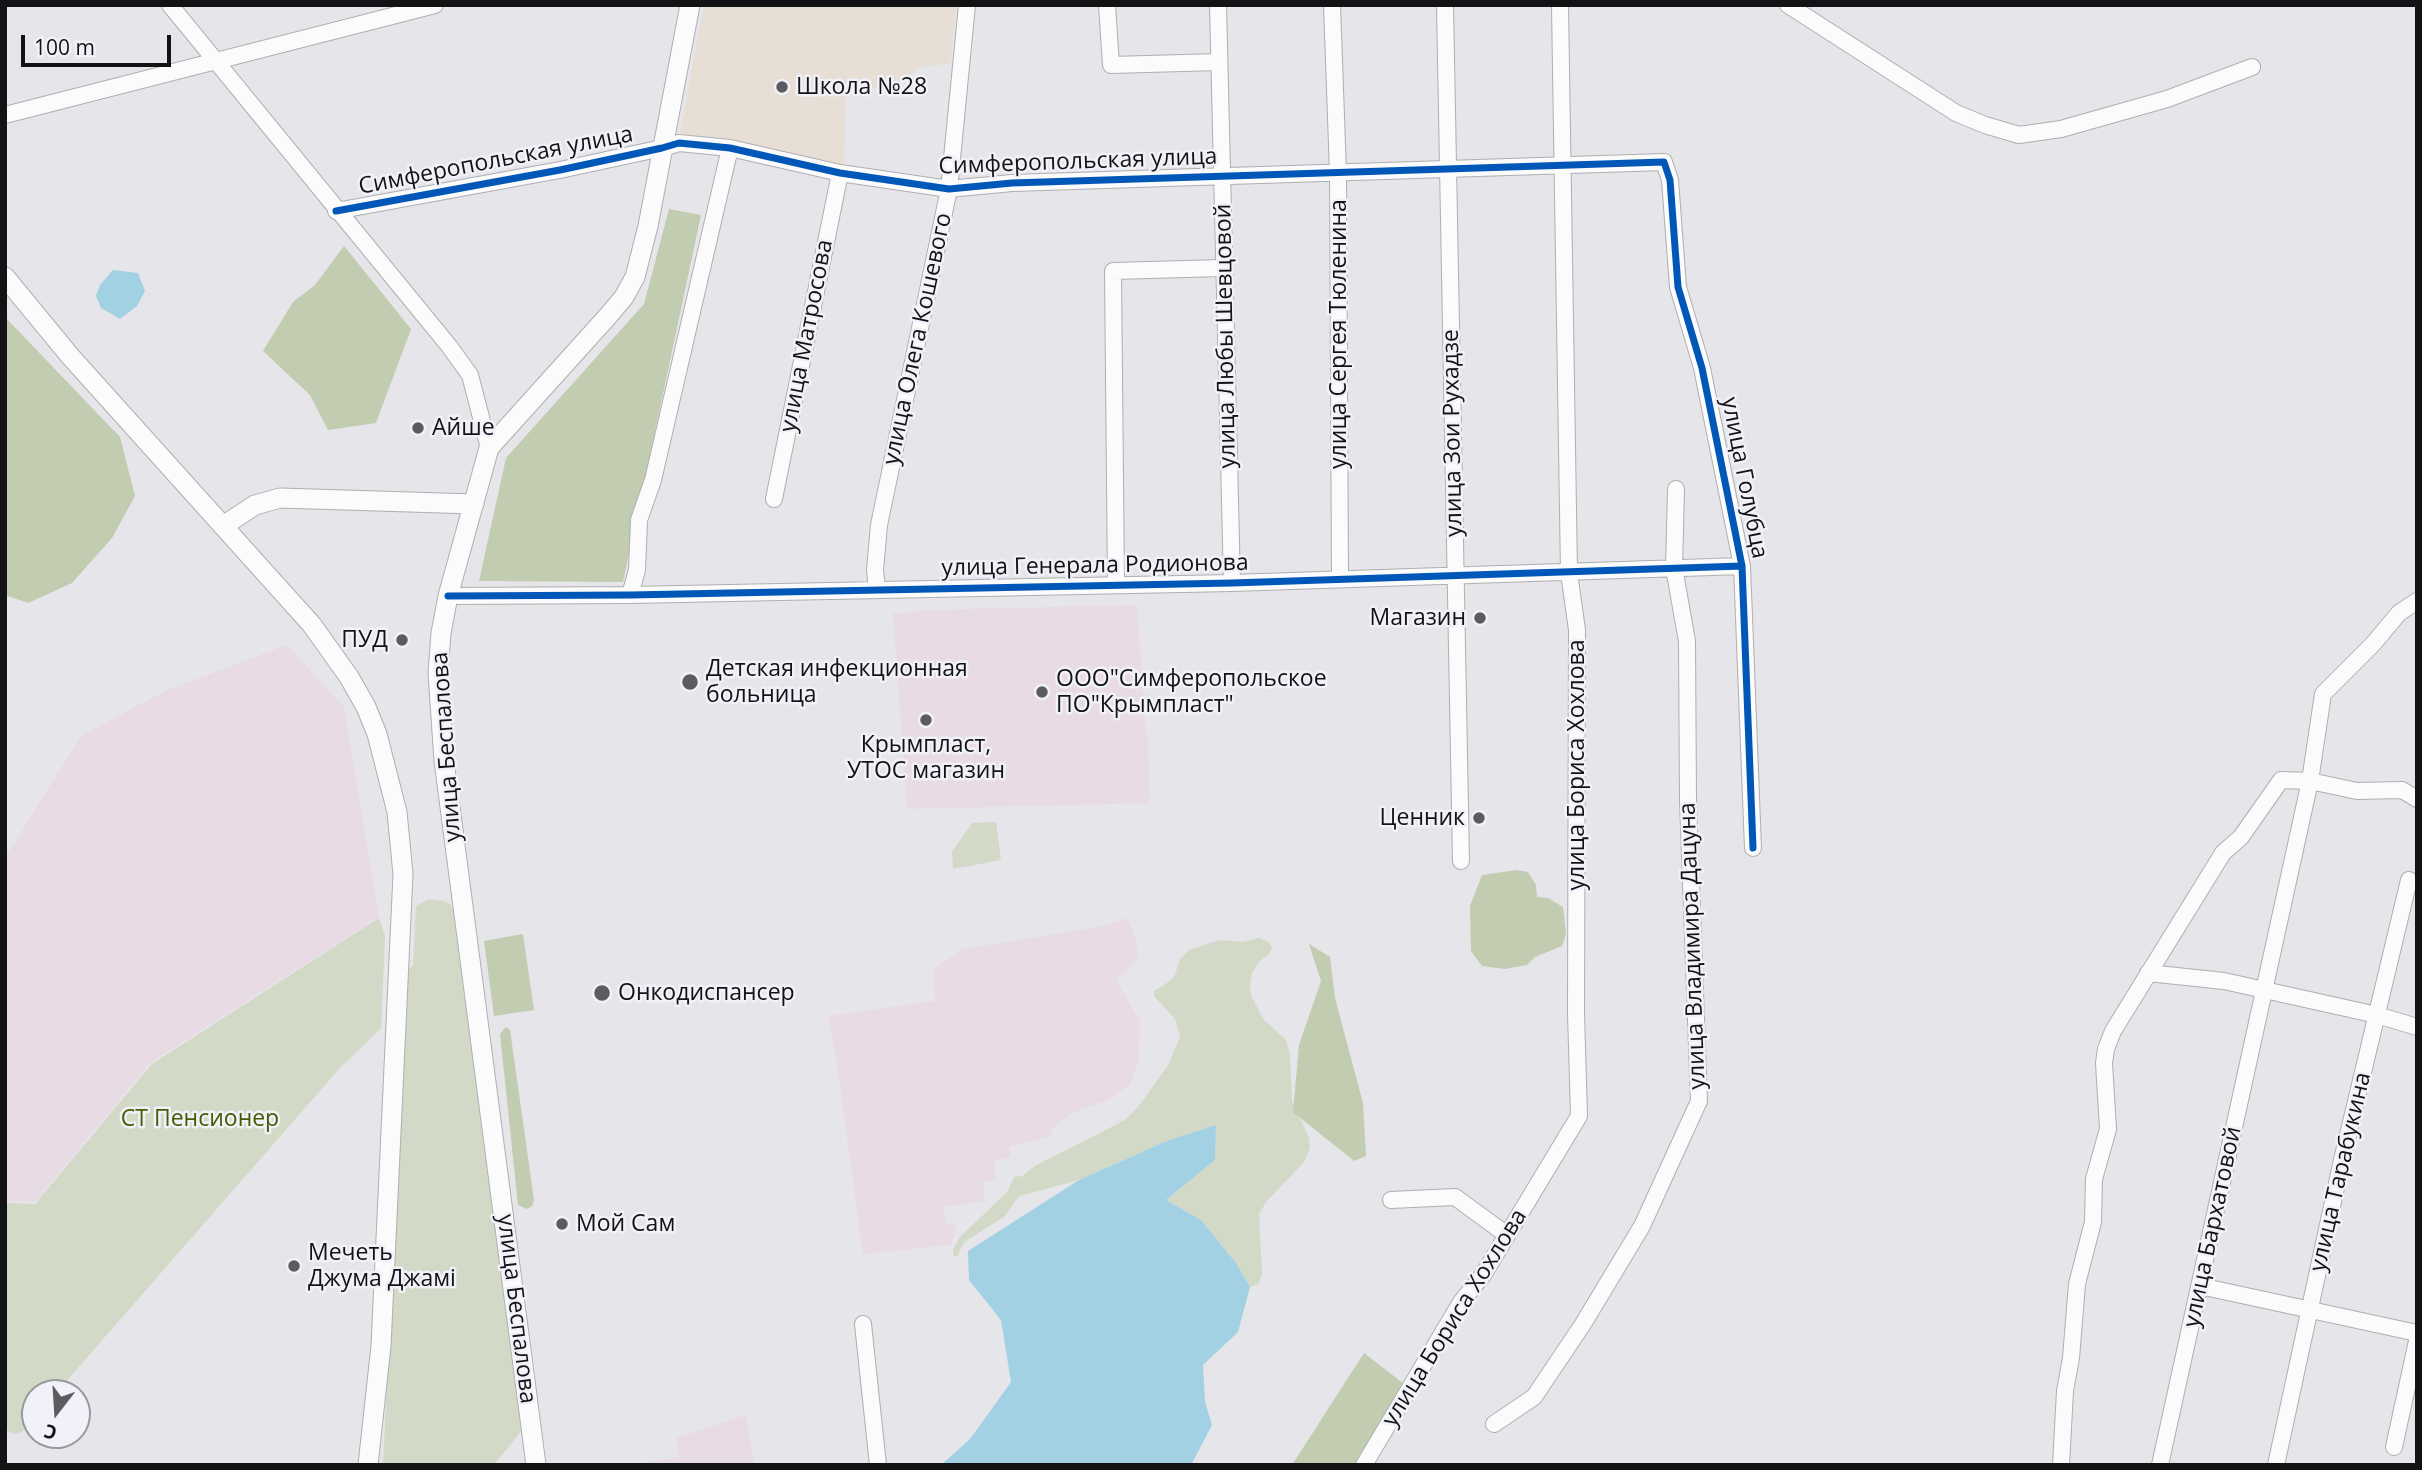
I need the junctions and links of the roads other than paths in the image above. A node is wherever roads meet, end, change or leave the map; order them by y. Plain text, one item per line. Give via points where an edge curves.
1 (170, 5) edge
2 (435, 5) edge
3 (690, 5) edge
4 (967, 5) edge
5 (1107, 5) edge
6 (1218, 5) edge
7 (1332, 5) edge
8 (1445, 5) edge
9 (1560, 5) edge
10 (1788, 5) edge
11 (216, 60) junction
12 (1219, 62) junction
13 (2252, 67) dead end
14 (5, 115) edge
15 (662, 148) junction
16 (730, 148) junction
17 (1664, 162) joint
18 (1563, 164) junction
19 (1447, 168) junction
20 (841, 173) junction
21 (1338, 173) junction
22 (1223, 177) junction
23 (948, 189) junction
24 (336, 211) junction
25 (1222, 268) junction
26 (5, 277) edge
27 (481, 417) junction
28 (508, 428) junction
29 (489, 448) junction
30 (1676, 489) dead end
31 (774, 499) dead end
32 (474, 504) junction
33 (223, 526) junction
34 (1742, 566) junction
35 (1674, 568) junction
36 (1569, 573) junction
37 (1456, 576) junction
38 (1340, 579) junction
39 (1232, 583) junction
40 (1115, 585) junction
41 (877, 589) junction
42 (631, 595) junction
43 (448, 596) junction
44 (2417, 601) edge
45 (2310, 781) junction
46 (2417, 799) edge
47 (1754, 848) dead end
48 (1461, 861) dead end
49 (2409, 880) dead end
50 (2148, 973) junction
51 (2264, 989) junction
52 (2376, 1015) junction
53 (2417, 1027) edge
54 (1391, 1200) dead end
55 (1507, 1235) junction
56 (2200, 1286) junction
57 (2310, 1311) junction
58 (863, 1324) dead end
59 (2417, 1333) edge
60 (2417, 1341) edge
61 (376, 1393) junction
62 (1494, 1424) dead end
63 (2394, 1447) dead end
64 (368, 1465) edge
65 (374, 1465) edge
66 (536, 1465) edge
67 (878, 1465) edge
68 (1364, 1465) edge
69 (2061, 1465) edge
70 (2160, 1465) edge
71 (2276, 1465) edge

1 - 11 street
2 - 11 street
3 - 15 main road, улица Беспалова
4 - 23 street, улица Олега Кошевого
5 - 12 street via 1111,65
6 - 12 street, улица Любы Шевцовой
7 - 21 street, улица Сергея Тюленина
8 - 19 street, улица Зои Рухадзе
9 - 18 street, улица Бориса Хохлова
10 - 13 street via 1956,113 2019,135 2061,129 2153,103
11 - 14 street
11 - 24 street
12 - 22 street, улица Любы Шевцовой
15 - 16 street, Симферопольская улица via 679,143
15 - 24 street, Симферопольская улица
15 - 28 main road, улица Беспалова via 642,255 624,297
16 - 20 street, Симферопольская улица
16 - 42 street via 653,481 639,520
17 - 18 street, Симферопольская улица
17 - 34 street, улица Голубца via 1671,180 1678,287 1702,368
18 - 19 street, Симферопольская улица
18 - 36 street, улица Бориса Хохлова
19 - 21 street, Симферопольская улица
19 - 37 street, улица Зои Рухадзе
20 - 23 street, Симферопольская улица
20 - 31 street, улица Матросова
21 - 22 street, Симферопольская улица
21 - 38 street, улица Сергея Тюленина
22 - 23 street, Симферопольская улица
22 - 25 street, улица Любы Шевцовой
23 - 41 street, улица Олега Кошевого via 879,525
24 - 27 street via 456,355 470,375
25 - 39 street, улица Любы Шевцовой
25 - 40 street via 1113,271
26 - 33 main road
27 - 28 street via 494,428
27 - 29 street
28 - 29 main road, улица Беспалова
29 - 32 main road, улица Беспалова
30 - 35 street, улица Владимира Дацуна
32 - 33 main road via 280,498 255,505
32 - 43 main road, улица Беспалова
33 - 61 main road via 312,625 349,677 377,734 397,812 403,874
34 - 35 street, улица Генерала Родионова
34 - 47 street, улица Голубца
35 - 36 street, улица Генерала Родионова
35 - 62 street, улица Владимира Дацуна via 1687,641 1699,1101 1642,1226 1583,1324 1534,1397
36 - 37 street, улица Генерала Родионова
36 - 55 street, улица Бориса Хохлова via 1577,630 1579,1116
37 - 38 street, улица Генерала Родионова
37 - 48 street, улица Зои Рухадзе
38 - 39 street, улица Генерала Родионова
39 - 40 street, улица Генерала Родионова
40 - 41 street, улица Генерала Родионова
41 - 42 street, улица Генерала Родионова
42 - 43 street, улица Генерала Родионова
43 - 66 main road, улица Беспалова via 438,673 444,761
44 - 45 street, улица Бархатовой via 2399,613 2323,694
45 - 46 street via 2357,790 2402,790
45 - 50 street via 2281,780 2241,837 2222,853
45 - 51 street, улица Бархатовой
49 - 52 street, улица Тарабукина
50 - 51 street
50 - 69 street via 2106,1049 2108,1129 2094,1179 2093,1222 2077,1284 2064,1391
51 - 52 street
51 - 56 street, улица Бархатовой
52 - 53 street
52 - 57 street, улица Тарабукина
54 - 55 street via 1455,1197
55 - 68 street, улица Бориса Хохлова via 1461,1302
56 - 57 street
56 - 70 street, улица Бархатовой
57 - 59 street
57 - 71 street, улица Тарабукина
58 - 67 street
60 - 63 street
61 - 64 main road
61 - 65 main road

